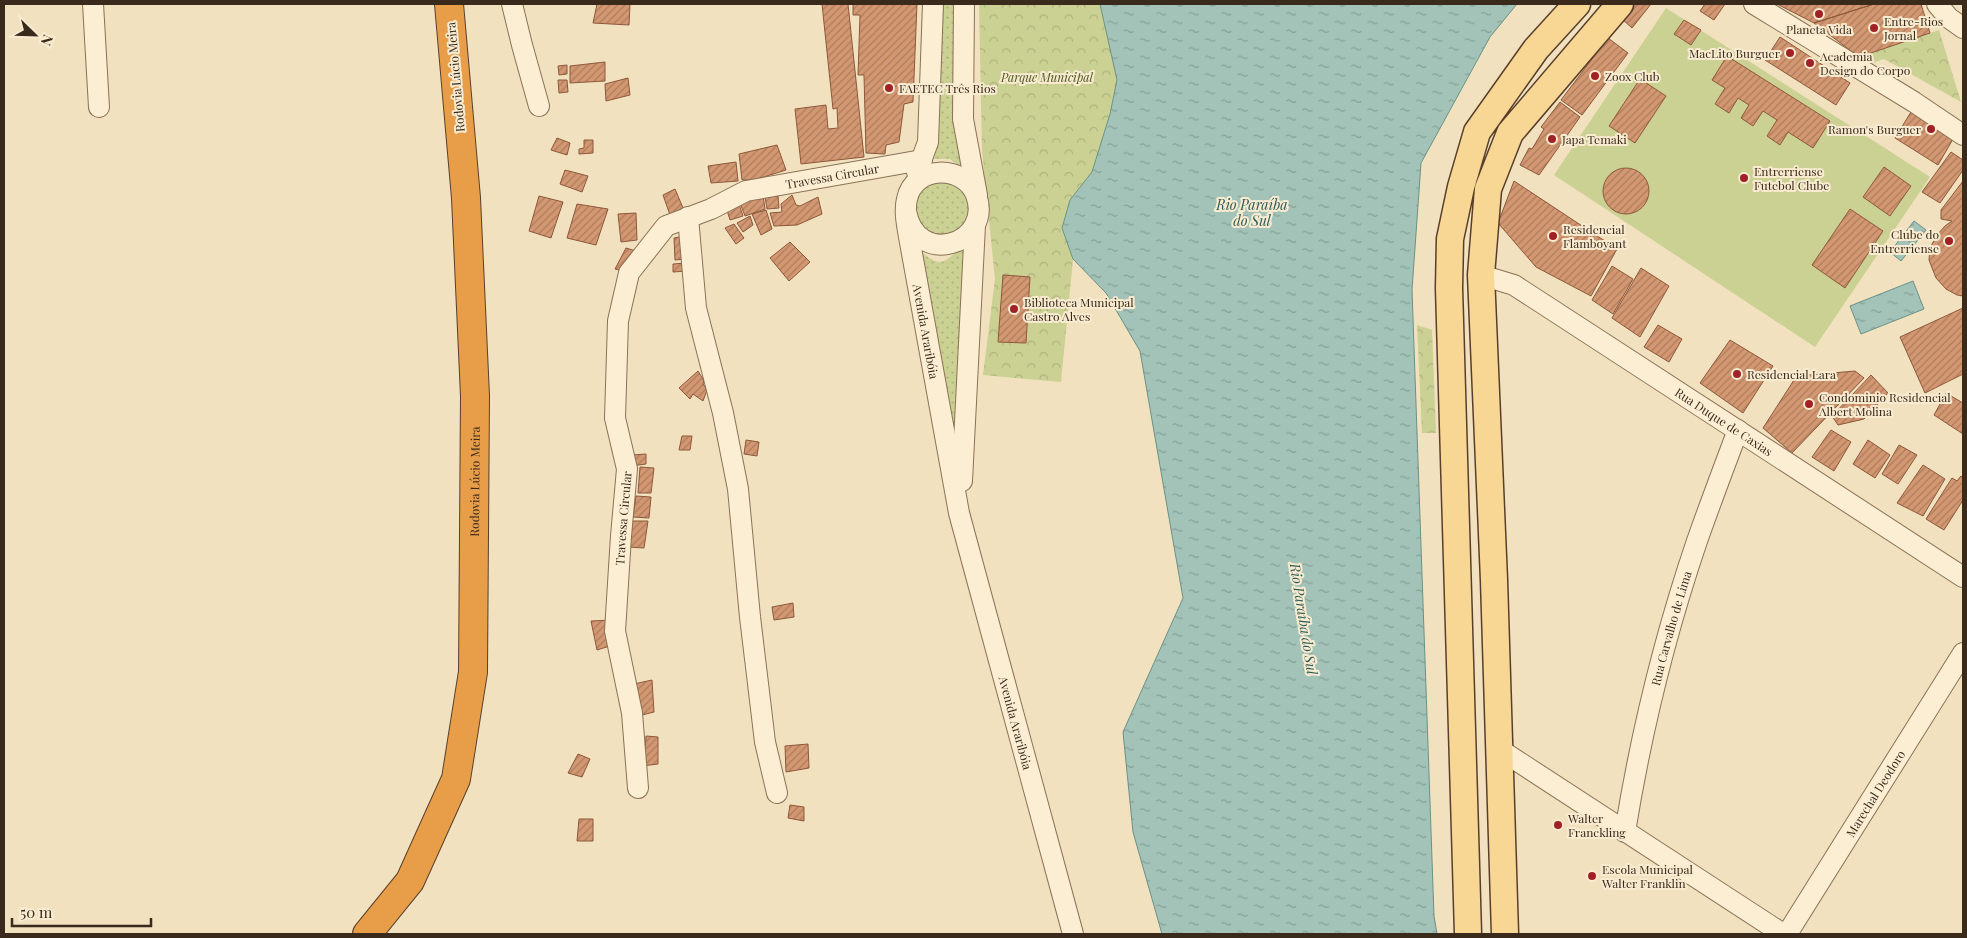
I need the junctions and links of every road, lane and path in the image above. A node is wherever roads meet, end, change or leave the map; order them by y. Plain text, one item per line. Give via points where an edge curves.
1 (92, 4) edge
2 (449, 4) edge
3 (512, 4) edge
4 (933, 4) edge
5 (964, 4) edge
6 (1577, 4) edge
7 (1620, 4) edge
8 (1754, 4) edge
9 (1937, 4) edge
10 (1963, 28) edge
11 (539, 106) dead end
12 (99, 107) dead end
13 (1963, 135) edge
14 (922, 160) junction
15 (978, 202) junction
16 (906, 204) junction
17 (688, 217) junction
18 (975, 225) junction
19 (1481, 274) junction
20 (1738, 430) junction
21 (959, 513) junction
22 (1963, 577) edge
23 (1963, 653) edge
24 (1499, 750) junction
25 (638, 788) dead end
26 (777, 793) dead end
27 (1625, 832) junction
28 (367, 934) edge
29 (1073, 934) edge
30 (1468, 934) edge
31 (1505, 934) edge
32 (1785, 934) edge

1 - 12 street
2 - 28 highway, Rodovia Lúcio Meira via 466,198 475,396 473,672 456,779 410,881
3 - 11 street
4 - 14 street via 928,142
5 - 15 street, Avenida Araribóia via 963,119
6 - 30 main road via 1536,49 1477,132 1450,239
7 - 19 main road via 1510,133 1488,189
8 - 13 street
9 - 10 street
14 - 16 street
14 - 17 street, Travessa Circular via 746,192
15 - 16 street via 966,181 944,172 928,175 915,184
15 - 18 street, Avenida Araribóia
16 - 18 street via 907,220 918,236 935,244 953,243
16 - 21 street, Avenida Araribóia via 909,237
17 - 25 street, Travessa Circular via 666,226 628,273 618,321 615,418 627,469 615,631 632,713
17 - 26 street via 696,308 724,413 738,489 765,742
18 - 21 street, Avenida Araribóia
19 - 20 street, Rua Duque de Caxias via 1514,285
19 - 24 main road
20 - 22 street, Rua Duque de Caxias
20 - 27 street, Rua Carvalho de Lima via 1697,542 1664,651 1635,771
21 - 29 street, Avenida Araribóia
23 - 32 street, Marechal Deodoro
24 - 27 street
24 - 31 main road
27 - 32 street

